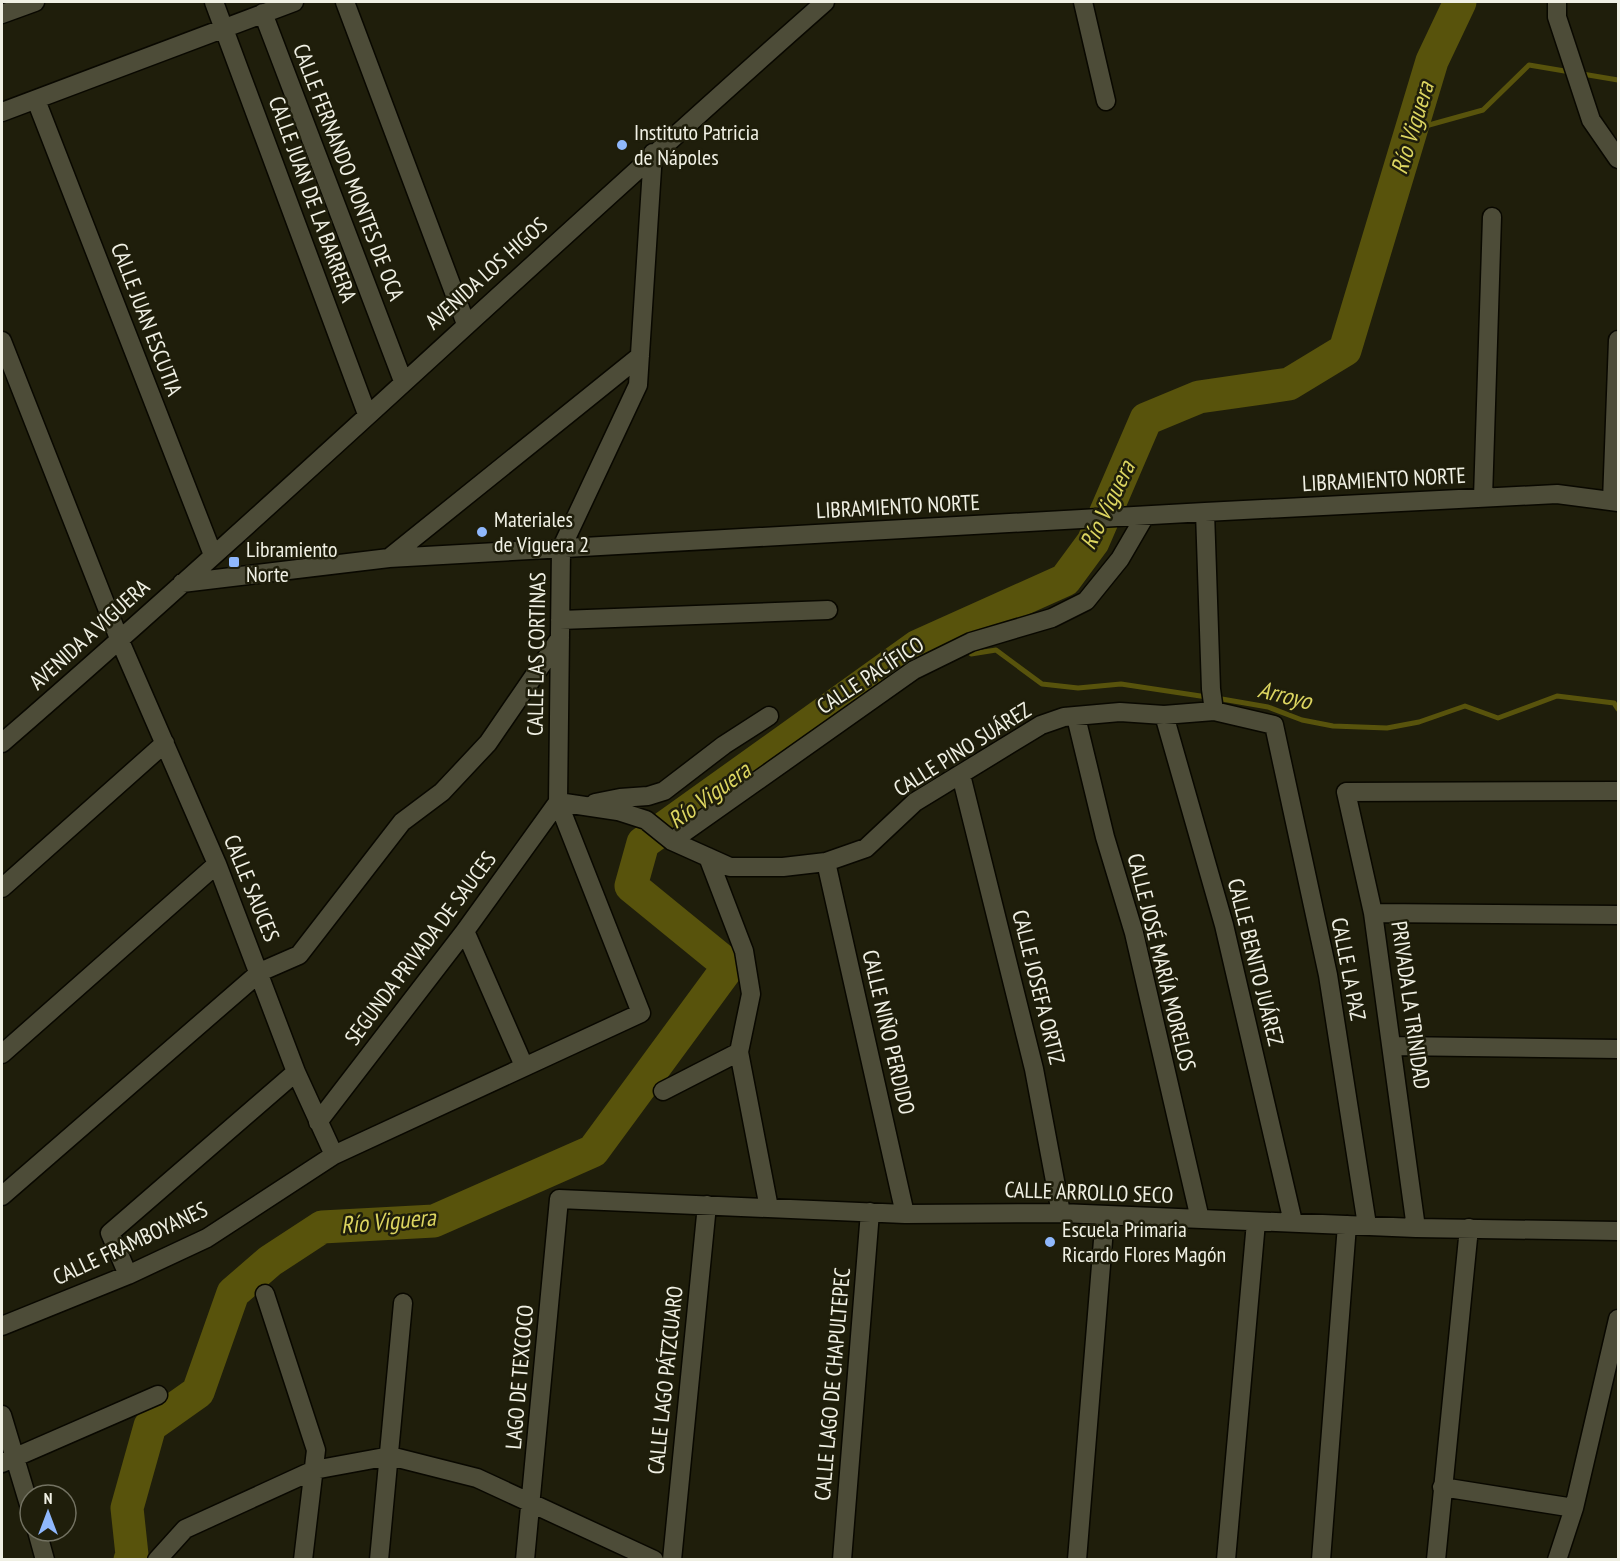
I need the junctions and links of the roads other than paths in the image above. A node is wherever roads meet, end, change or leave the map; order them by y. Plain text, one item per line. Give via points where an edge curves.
1 (35, 2) edge
2 (214, 2) edge
3 (294, 2) edge
4 (345, 2) edge
5 (825, 2) edge
6 (1083, 2) edge
7 (1557, 2) edge
8 (263, 13) junction
9 (2, 14) edge
10 (224, 28) junction
11 (36, 100) junction
12 (1106, 101) dead end
13 (2, 112) edge
14 (653, 153) junction
15 (1618, 159) edge
16 (1492, 217) dead end
17 (466, 324) junction
18 (1618, 340) edge
19 (2, 341) edge
20 (640, 356) junction
21 (403, 381) junction
22 (367, 414) junction
23 (1483, 498) junction
24 (1615, 502) edge
25 (1205, 512) junction
26 (1145, 516) junction
27 (561, 549) junction
28 (213, 555) junction
29 (389, 558) junction
30 (182, 583) junction
31 (828, 610) dead end
32 (560, 629) junction
33 (120, 641) junction
34 (1213, 701) junction
35 (1164, 715) junction
36 (769, 716) dead end
37 (1076, 717) junction
38 (1274, 725) joint
39 (2, 743) edge
40 (165, 743) junction
41 (961, 775) junction
42 (1618, 791) edge
43 (558, 802) junction
44 (584, 806) junction
45 (672, 841) junction
46 (708, 857) junction
47 (826, 862) junction
48 (217, 864) junction
49 (2, 888) edge
50 (1373, 913) junction
51 (1618, 915) edge
52 (465, 931) junction
53 (260, 972) junction
54 (641, 1013) joint
55 (1393, 1046) junction
56 (1618, 1049) edge
57 (739, 1052) junction
58 (2, 1054) edge
59 (524, 1066) junction
60 (296, 1072) junction
61 (663, 1091) dead end
62 (318, 1122) junction
63 (334, 1155) junction
64 (2, 1196) edge
65 (559, 1199) joint
66 (707, 1205) junction
67 (770, 1208) junction
68 (870, 1212) junction
69 (1061, 1213) junction
70 (905, 1214) junction
71 (1105, 1216) junction
72 (1200, 1220) junction
73 (1256, 1222) junction
74 (1293, 1222) junction
75 (1347, 1225) junction
76 (1367, 1225) junction
77 (1416, 1227) junction
78 (1469, 1228) junction
79 (1618, 1231) edge
80 (129, 1275) junction
81 (265, 1294) dead end
82 (403, 1303) dead end
83 (1618, 1319) edge
84 (2, 1326) edge
85 (1612, 1368) edge
86 (158, 1395) dead end
87 (2, 1415) edge
88 (390, 1456) junction
89 (8, 1460) edge
90 (315, 1470) junction
91 (19, 1483) edge
92 (1442, 1487) junction
93 (532, 1501) junction
94 (1574, 1508) junction
95 (40, 1543) edge
96 (45, 1560) edge
97 (157, 1560) edge
98 (303, 1560) edge
99 (379, 1560) edge
100 (525, 1560) edge
101 (654, 1560) edge
102 (672, 1560) edge
103 (842, 1560) edge
104 (1077, 1560) edge
105 (1226, 1560) edge
106 (1321, 1560) edge
107 (1436, 1560) edge
108 (1557, 1560) edge

1 - 9 street
2 - 10 street, CALLE JUAN DE LA BARRERA
3 - 8 street
4 - 17 street
5 - 14 street, AVENIDA LOS HIGOS
6 - 12 street
7 - 15 street via 1557,17 1591,120
8 - 10 street
8 - 21 street, CALLE FERNANDO MONTES DE OCA
10 - 11 street
10 - 22 street, CALLE JUAN DE LA BARRERA
11 - 13 street
11 - 28 street, CALLE JUAN ESCUTIA
14 - 17 street, AVENIDA LOS HIGOS
14 - 20 street, CALLE LAS CORTINAS
16 - 23 street
17 - 21 street, AVENIDA LOS HIGOS
18 - 24 street
19 - 33 street, CALLE SAUCES
20 - 27 street, CALLE LAS CORTINAS via 638,385
20 - 29 street
21 - 22 street, AVENIDA LOS HIGOS
22 - 28 street, AVENIDA LOS HIGOS
23 - 24 street, LIBRAMIENTO NORTE via 1557,494
23 - 25 street, LIBRAMIENTO NORTE
25 - 26 street, LIBRAMIENTO NORTE
25 - 34 street
26 - 27 street, LIBRAMIENTO NORTE
26 - 45 street, CALLE PACÍFICO via 1120,559 1086,601 1052,618 964,645 914,670
27 - 29 street, LIBRAMIENTO NORTE
27 - 32 street, CALLE LAS CORTINAS
28 - 30 street, AVENIDA LOS HIGOS
29 - 30 street, LIBRAMIENTO NORTE
30 - 33 street, AVENIDA A VIGUERA
31 - 32 street
32 - 43 street, CALLE LAS CORTINAS
32 - 53 street via 488,743 442,792 402,822 299,955
33 - 39 street, AVENIDA A VIGUERA
33 - 40 street, CALLE SAUCES
34 - 35 street, CALLE PINO SUÁREZ
34 - 38 street, CALLE PINO SUÁREZ
35 - 37 street, CALLE PINO SUÁREZ via 1120,712
35 - 74 street, CALLE BENITO JUÁREZ via 1224,925
36 - 44 street via 724,744 664,791
37 - 41 street, CALLE PINO SUÁREZ via 1041,725
37 - 72 street, CALLE JOSÉ MARÍA MORELOS via 1105,837 1134,933
38 - 76 street, CALLE LA PAZ via 1328,975
40 - 48 street, CALLE SAUCES
40 - 49 street
41 - 47 street, CALLE PINO SUÁREZ via 915,802 866,848
41 - 69 street, CALLE JOSEFA ORTIZ via 1034,1069
42 - 50 street, PRIVADA LA TRINIDAD via 1346,792
43 - 44 street, CALLE PINO SUÁREZ
43 - 52 street, SEGUNDA PRIVADA DE SAUCES
43 - 54 street, CALLE LAS CORTINAS
44 - 45 street, CALLE PINO SUÁREZ via 646,820
45 - 46 street, CALLE PINO SUÁREZ
46 - 47 street, CALLE PINO SUÁREZ via 730,867
46 - 57 street via 744,951 751,994
47 - 70 street, CALLE NIÑO PERDIDO
48 - 53 street, CALLE SAUCES
48 - 58 street
50 - 51 street
50 - 55 street, PRIVADA LA TRINIDAD
52 - 59 street
52 - 62 street, SEGUNDA PRIVADA DE SAUCES
53 - 60 street, CALLE SAUCES
53 - 64 street
54 - 59 street, CALLE FRAMBOYANES
55 - 56 street
55 - 77 street, PRIVADA LA TRINIDAD
57 - 61 street
57 - 67 street
59 - 63 street, CALLE FRAMBOYANES
60 - 62 street, CALLE SAUCES
60 - 80 street via 110,1233
62 - 63 street, CALLE SAUCES
63 - 80 street, CALLE FRAMBOYANES via 207,1238
65 - 66 street, CALLE ARROLLO SECO
65 - 93 street, LAGO DE TEXCOCO
66 - 67 street, CALLE ARROLLO SECO
66 - 102 street, CALLE LAGO PÁTZCUARO
67 - 68 street, CALLE ARROLLO SECO
68 - 70 street, CALLE ARROLLO SECO
68 - 103 street, CALLE LAGO DE CHAPULTEPEC
69 - 70 street, CALLE ARROLLO SECO
69 - 71 street, CALLE ARROLLO SECO
71 - 72 street, CALLE ARROLLO SECO
71 - 104 street
72 - 73 street, CALLE ARROLLO SECO
73 - 74 street, CALLE ARROLLO SECO
73 - 105 street
74 - 75 street, CALLE ARROLLO SECO
75 - 76 street, CALLE ARROLLO SECO
75 - 106 street
76 - 77 street, CALLE ARROLLO SECO
77 - 78 street, CALLE ARROLLO SECO
78 - 79 street, CALLE ARROLLO SECO
78 - 92 street
80 - 84 street, CALLE FRAMBOYANES
81 - 90 street via 316,1450
82 - 88 street
83 - 85 street
85 - 94 street
86 - 89 street
87 - 89 street
88 - 90 street
88 - 93 street via 477,1478
88 - 99 street
89 - 91 street
90 - 97 street via 185,1529
90 - 98 street
92 - 94 street
92 - 107 street
93 - 100 street, LAGO DE TEXCOCO
93 - 101 street
94 - 108 street
95 - 96 street

